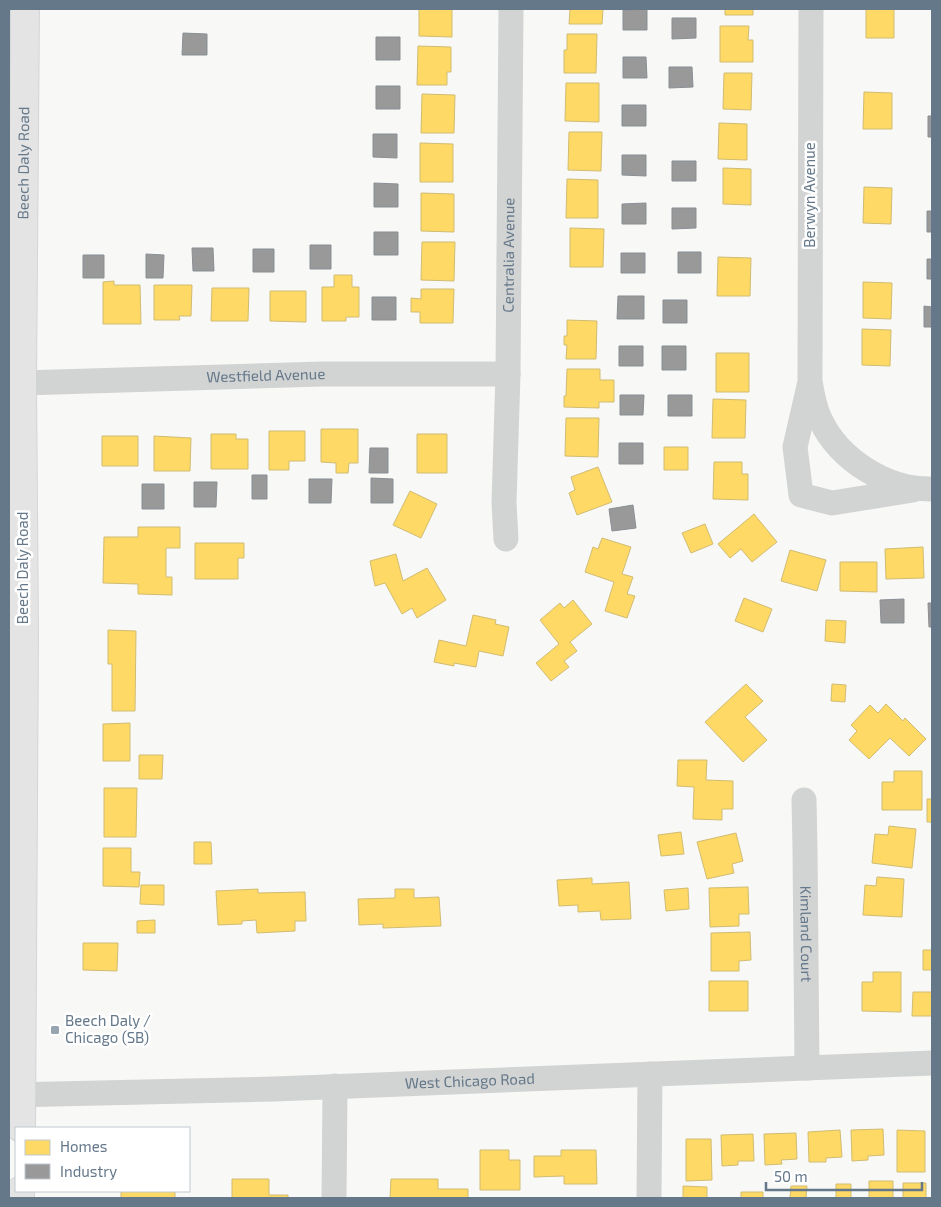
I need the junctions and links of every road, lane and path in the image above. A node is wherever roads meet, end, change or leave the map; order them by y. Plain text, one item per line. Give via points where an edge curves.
1 (26, 9) edge
2 (510, 9) edge
3 (811, 9) edge
4 (508, 374) junction
5 (810, 381) junction
6 (22, 383) junction
7 (924, 489) edge
8 (506, 539) dead end
9 (16, 633) edge
10 (804, 800) dead end
11 (16, 915) edge
12 (932, 1063) edge
13 (807, 1068) junction
14 (650, 1074) junction
15 (335, 1086) junction
16 (15, 1095) edge
17 (21, 1127) edge
18 (334, 1198) edge
19 (649, 1198) edge

1 - 6 main road, Beech Daly Road
2 - 4 street, Centralia Avenue
3 - 5 street, Berwyn Avenue
4 - 6 street, Westfield Avenue via 322,374
4 - 8 street, Centralia Avenue
5 - 7 street, Berwyn Avenue via 820,418 847,456 895,484
5 - 7 street, Berwyn Avenue via 794,447 801,494 832,503
6 - 9 main road, Beech Daly Road
9 - 11 main road, Beech Daly Road
10 - 13 street, Kimland Court
11 - 16 main road, Beech Daly Road
12 - 13 street, West Chicago Road
13 - 14 street, West Chicago Road
14 - 15 street, West Chicago Road
14 - 19 street
15 - 16 street, West Chicago Road
15 - 18 street
16 - 17 main road, Beech Daly Road

